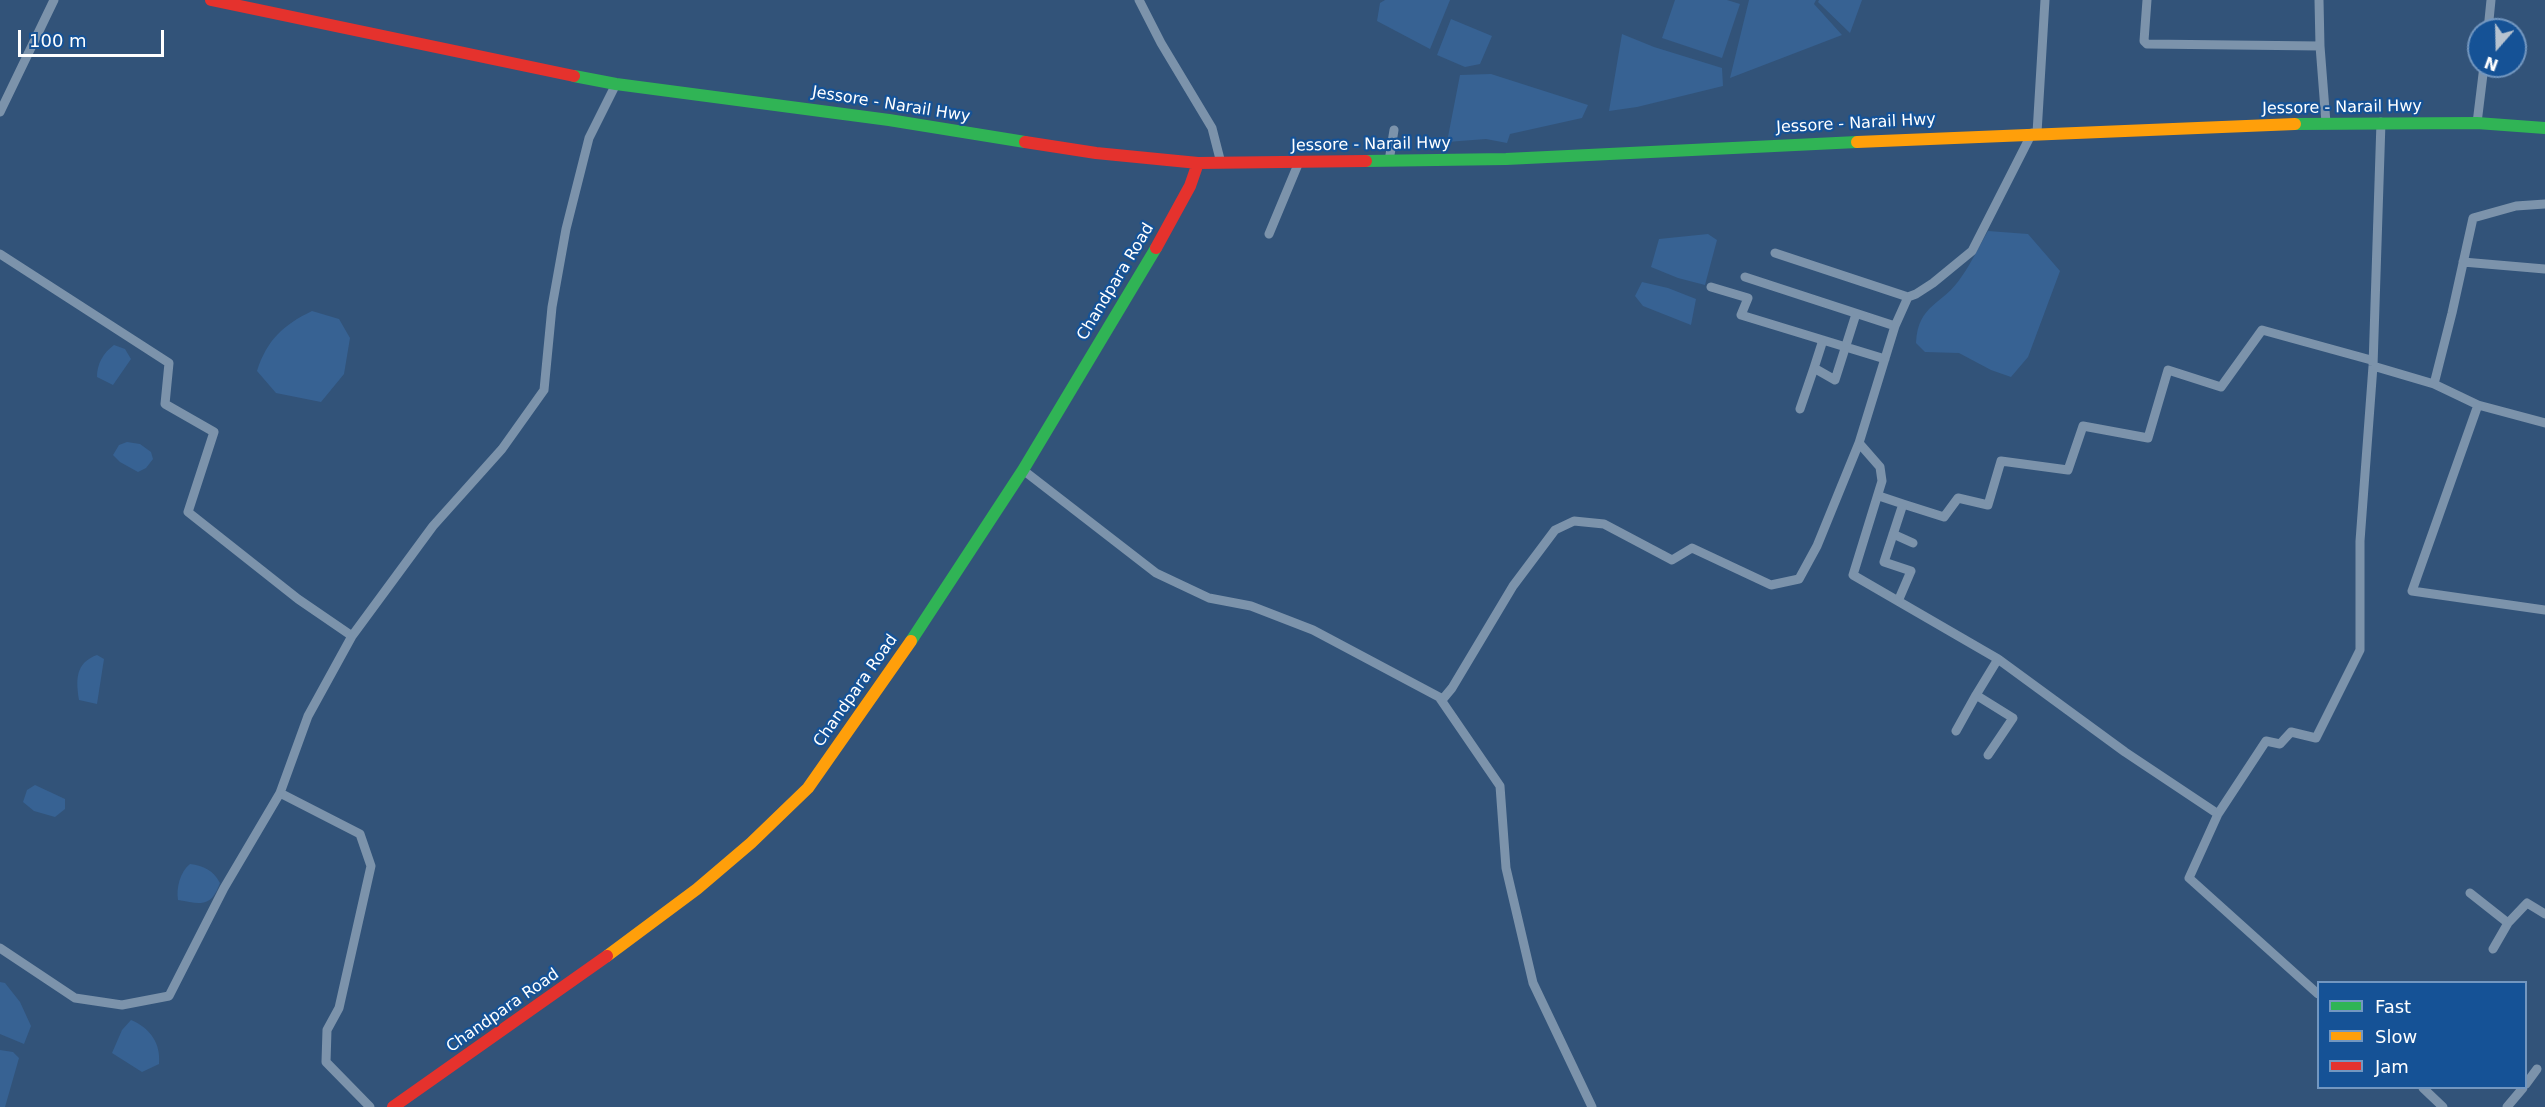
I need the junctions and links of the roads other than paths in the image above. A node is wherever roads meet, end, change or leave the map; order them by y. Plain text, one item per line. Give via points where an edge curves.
1 (54, 0) edge
2 (211, 0) edge
3 (1139, 0) edge
4 (2045, 0) edge
5 (2146, 0) edge
6 (2319, 0) edge
7 (2491, 0) edge
8 (2489, 18) edge
9 (2320, 46) junction
10 (2483, 78) edge
11 (616, 84) junction
12 (0, 112) edge
13 (2380, 122) junction
14 (2326, 123) junction
15 (2477, 123) junction
16 (2545, 128) edge
17 (1394, 130) dead end
18 (2035, 133) junction
19 (1389, 161) junction
20 (1299, 162) junction
21 (1198, 163) junction
22 (1221, 163) junction
23 (2545, 204) edge
24 (1269, 234) dead end
25 (0, 254) edge
26 (1775, 254) dead end
27 (2463, 262) junction
28 (2545, 269) edge
29 (1745, 277) dead end
30 (1711, 287) dead end
31 (1908, 297) junction
32 (1856, 314) junction
33 (1895, 326) junction
34 (1823, 340) junction
35 (1845, 347) junction
36 (1885, 359) junction
37 (2372, 363) junction
38 (1814, 368) junction
39 (2434, 384) junction
40 (2478, 405) junction
41 (1800, 410) dead end
42 (2545, 423) edge
43 (1859, 443) junction
44 (1023, 470) junction
45 (1879, 496) dead end
46 (1903, 504) junction
47 (1893, 534) junction
48 (1913, 543) dead end
49 (1899, 599) dead end
50 (2545, 610) edge
51 (352, 636) junction
52 (1998, 659) junction
53 (1976, 695) junction
54 (1442, 700) junction
55 (1956, 731) dead end
56 (1988, 755) dead end
57 (280, 794) junction
58 (2218, 814) junction
59 (2470, 893) dead end
60 (2545, 914) edge
61 (2508, 923) junction
62 (0, 948) edge
63 (2493, 949) dead end
64 (2317, 992) edge
65 (2537, 1069) dead end
66 (2527, 1082) edge
67 (2424, 1089) edge
68 (2522, 1089) edge
69 (370, 1107) edge
70 (393, 1107) edge
71 (1592, 1107) edge
72 (2443, 1107) edge
73 (2507, 1107) edge

1 - 12 street
2 - 11 main road, Jessore - Narail Hwy
3 - 22 street via 1212,128
4 - 18 street
5 - 9 street via 2147,44
6 - 9 street
7 - 8 street
9 - 14 street
10 - 15 street
11 - 21 main road, Jessore - Narail Hwy via 889,120 1096,153
11 - 51 street via 589,138 566,229 552,307 544,390 502,449 433,526
13 - 14 main road, Jessore - Narail Hwy
13 - 15 main road, Jessore - Narail Hwy
13 - 37 street
14 - 18 main road, Jessore - Narail Hwy
15 - 16 main road, Jessore - Narail Hwy
17 - 19 street
18 - 19 main road, Jessore - Narail Hwy via 1506,159
18 - 31 street via 1972,251 1933,283
19 - 20 main road, Jessore - Narail Hwy
20 - 22 main road, Jessore - Narail Hwy
20 - 24 street
21 - 22 main road, Jessore - Narail Hwy
21 - 44 main road, Chandpara Road via 1163,237
23 - 27 street via 2516,206 2473,218
25 - 51 street via 170,363 165,404 214,432 188,512 298,599
26 - 31 street
27 - 28 street
27 - 39 street
29 - 32 street
30 - 34 street via 1748,298 1741,315
31 - 33 street
32 - 33 street
32 - 35 street
33 - 36 street
34 - 35 street
34 - 38 street
35 - 36 street
35 - 38 street via 1834,380
36 - 43 street
37 - 39 street
37 - 46 street via 2262,330 2221,387 2168,370 2148,438 2083,426 2068,470 2001,461 1988,505 1958,498 1944,517
37 - 58 street via 2360,541 2360,650 2316,738 2290,732 2280,744 2266,741
38 - 41 street
39 - 40 street
40 - 42 street
40 - 50 street via 2412,591
43 - 52 street via 1880,467 1882,481 1853,574
43 - 54 street via 1817,546 1799,579 1771,585 1692,548 1672,560 1604,524 1574,520 1555,530 1513,586
44 - 54 street via 1166,579 1209,598 1251,606 1312,630
44 - 70 main road, Chandpara Road via 889,674 808,788 697,889 570,984
45 - 46 street
46 - 47 street
47 - 48 street
47 - 49 street via 1884,562 1911,571
51 - 57 street via 308,716
52 - 53 street
52 - 58 street
53 - 55 street
53 - 56 street via 2013,718
54 - 71 street via 1500,786 1506,868 1533,983
57 - 62 street via 224,888 169,996 122,1005 75,998
57 - 69 street via 360,834 371,866 339,1008 327,1030 326,1062
58 - 64 street via 2189,878
59 - 61 street
60 - 61 street via 2527,903
61 - 63 street
65 - 66 street
67 - 72 street
68 - 73 street

